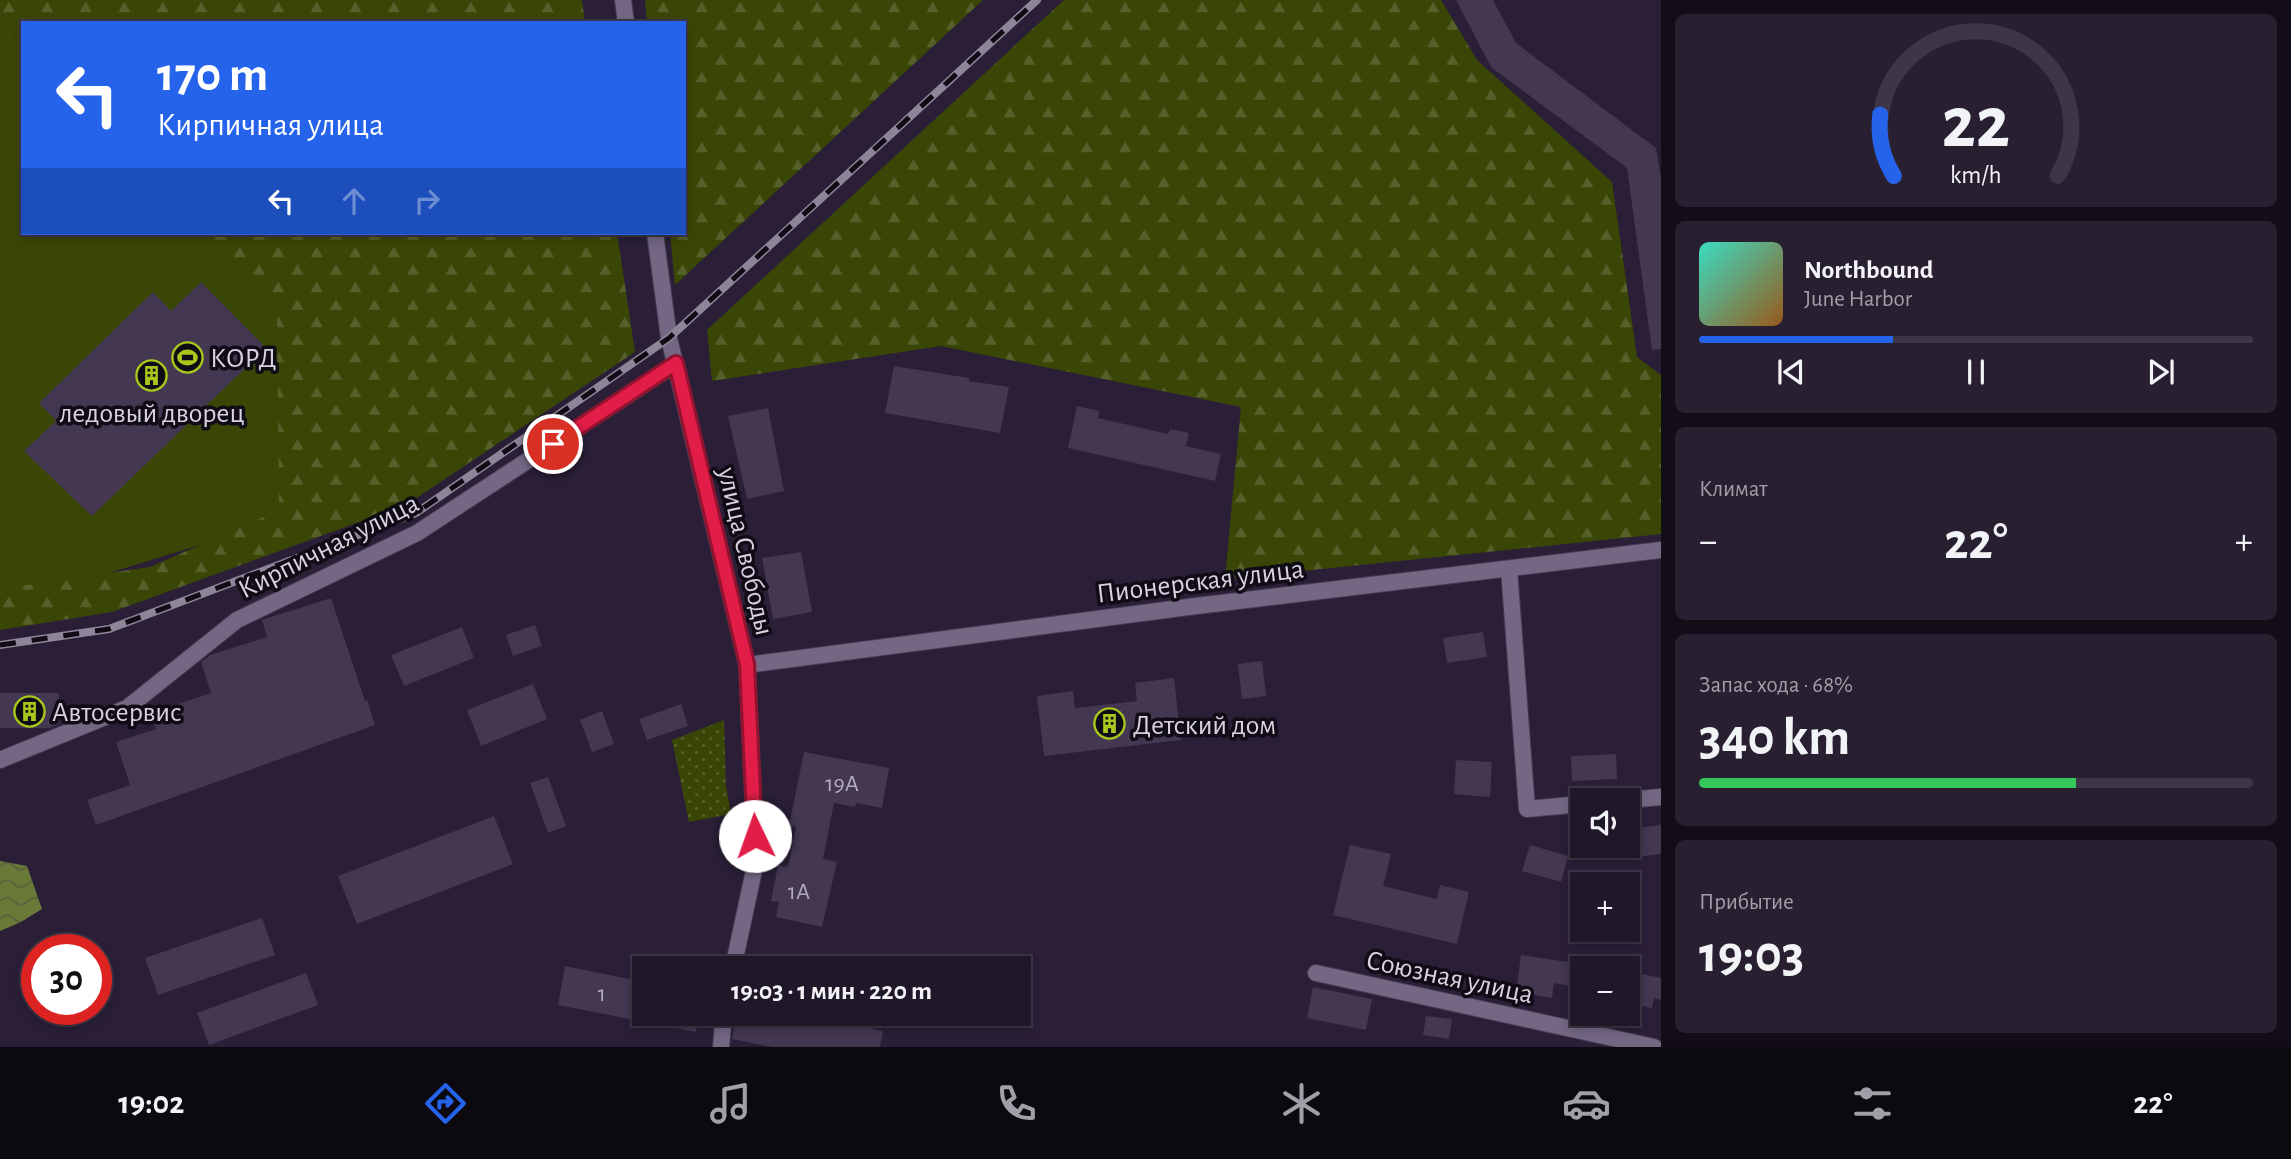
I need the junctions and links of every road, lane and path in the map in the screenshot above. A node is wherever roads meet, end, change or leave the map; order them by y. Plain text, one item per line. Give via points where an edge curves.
1 (623, 0) edge
2 (626, 21) edge
3 (655, 235) edge
4 (676, 363) junction
5 (1661, 550) edge
6 (1509, 569) junction
7 (747, 664) junction
8 (0, 760) edge
9 (1661, 797) edge
10 (1640, 799) edge
11 (1570, 805) edge
12 (736, 956) edge
13 (1316, 973) dead end
14 (723, 1026) edge
15 (1609, 1042) edge
16 (721, 1047) edge
17 (1654, 1047) edge

1 - 2 street
3 - 4 street, улица Свободы
4 - 7 street, улица Свободы
4 - 8 street, Кирпичная улица via 417,533 237,620 127,708
5 - 6 street, Пионерская улица
6 - 7 street, Пионерская улица
6 - 11 street via 1527,809
7 - 12 street, улица Свободы via 756,861
9 - 10 street
13 - 15 street, Союзная улица
14 - 16 street
15 - 17 street, Союзная улица

